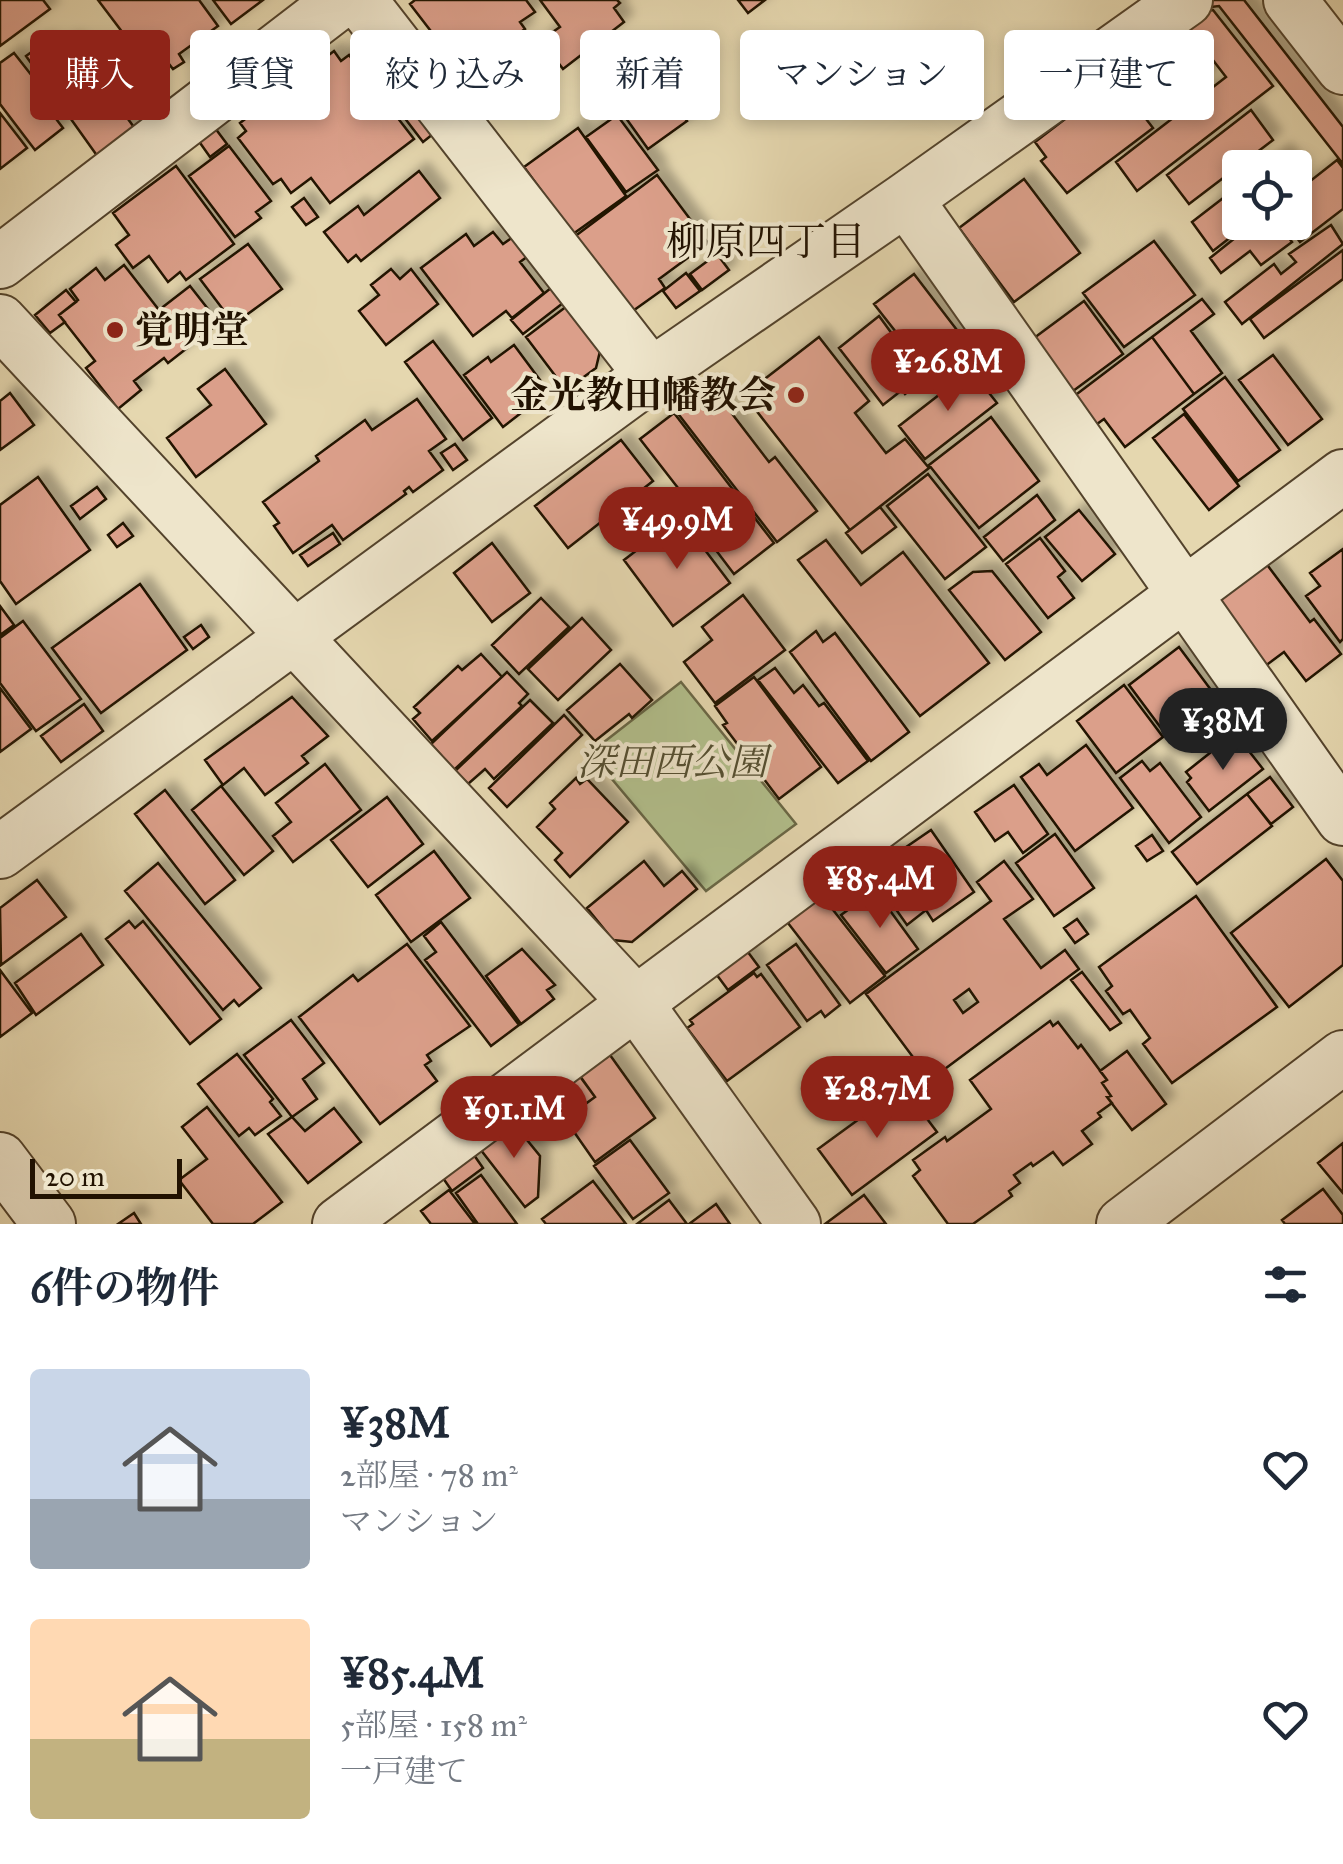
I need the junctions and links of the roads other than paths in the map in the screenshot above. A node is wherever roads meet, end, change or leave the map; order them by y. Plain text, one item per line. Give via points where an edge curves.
1 (342, 0) edge
2 (360, 0) edge
3 (1186, 0) edge
4 (1290, 0) edge
5 (1343, 68) edge
6 (906, 199) junction
7 (0, 262) edge
8 (0, 321) edge
9 (650, 376) junction
10 (1343, 476) edge
11 (1185, 592) junction
12 (294, 637) junction
13 (1343, 819) edge
14 (0, 852) edge
15 (636, 1003) junction
16 (1343, 1058) edge
17 (0, 1159) edge
18 (49, 1224) edge
19 (339, 1224) edge
20 (794, 1224) edge
21 (1123, 1224) edge

1 - 7 street
2 - 9 street
3 - 6 street
4 - 5 street
6 - 9 street
6 - 11 street
8 - 12 street
9 - 12 street
10 - 11 street
11 - 13 street
11 - 15 street
12 - 14 street
12 - 15 street
15 - 19 street
15 - 20 street
16 - 21 street
17 - 18 street

